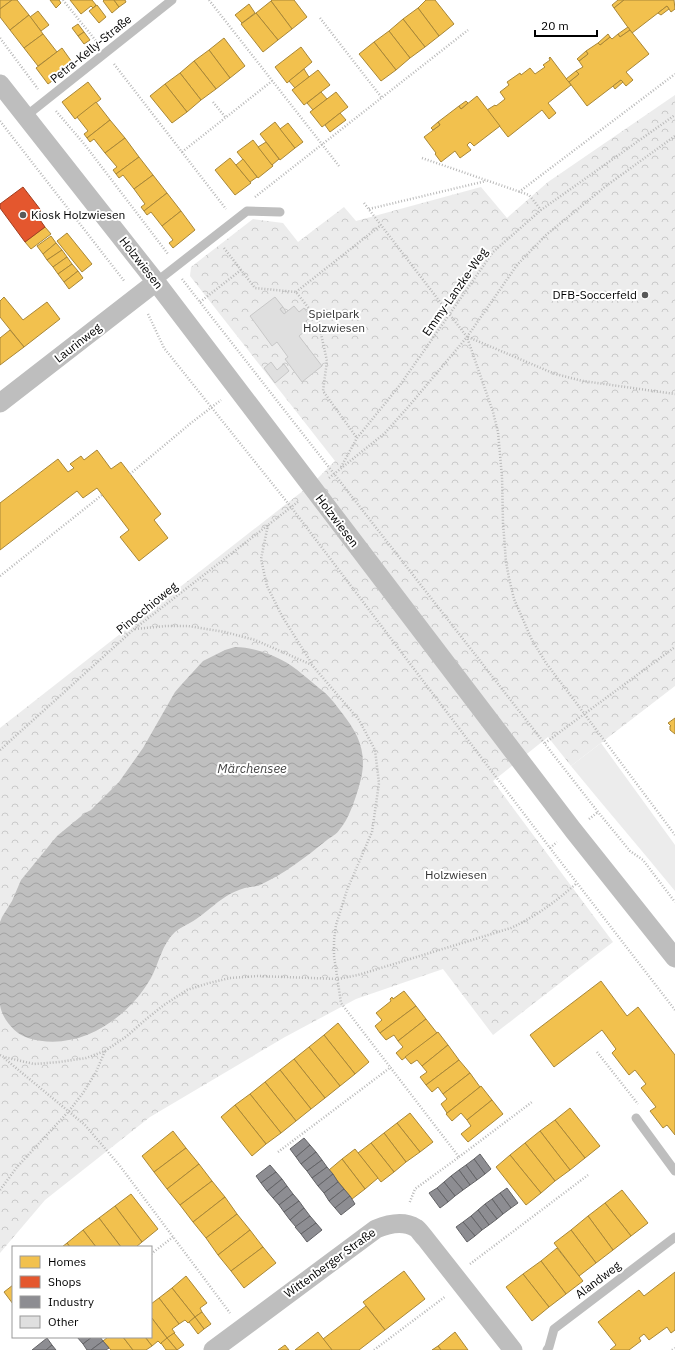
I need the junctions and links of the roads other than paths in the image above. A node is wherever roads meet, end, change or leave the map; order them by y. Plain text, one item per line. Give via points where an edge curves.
1 (172, 0) edge
2 (2, 89) edge
3 (26, 116) junction
4 (280, 212) dead end
5 (156, 282) junction
6 (0, 403) edge
7 (675, 958) edge
8 (636, 1118) road end
9 (675, 1171) edge
10 (675, 1237) edge
11 (213, 1350) edge
12 (513, 1350) edge
13 (547, 1350) edge

1 - 3 lane, Petra-Kelly-Straße
2 - 3 street, Holzwiesen
3 - 5 street, Holzwiesen
4 - 5 lane via 247,211 233,218 215,236
5 - 6 street, Laurinweg
5 - 7 street, Holzwiesen via 569,824
8 - 9 lane
10 - 13 lane, Alandweg via 554,1329
11 - 12 street, Wittenberger Straße via 376,1229 401,1223 416,1228

